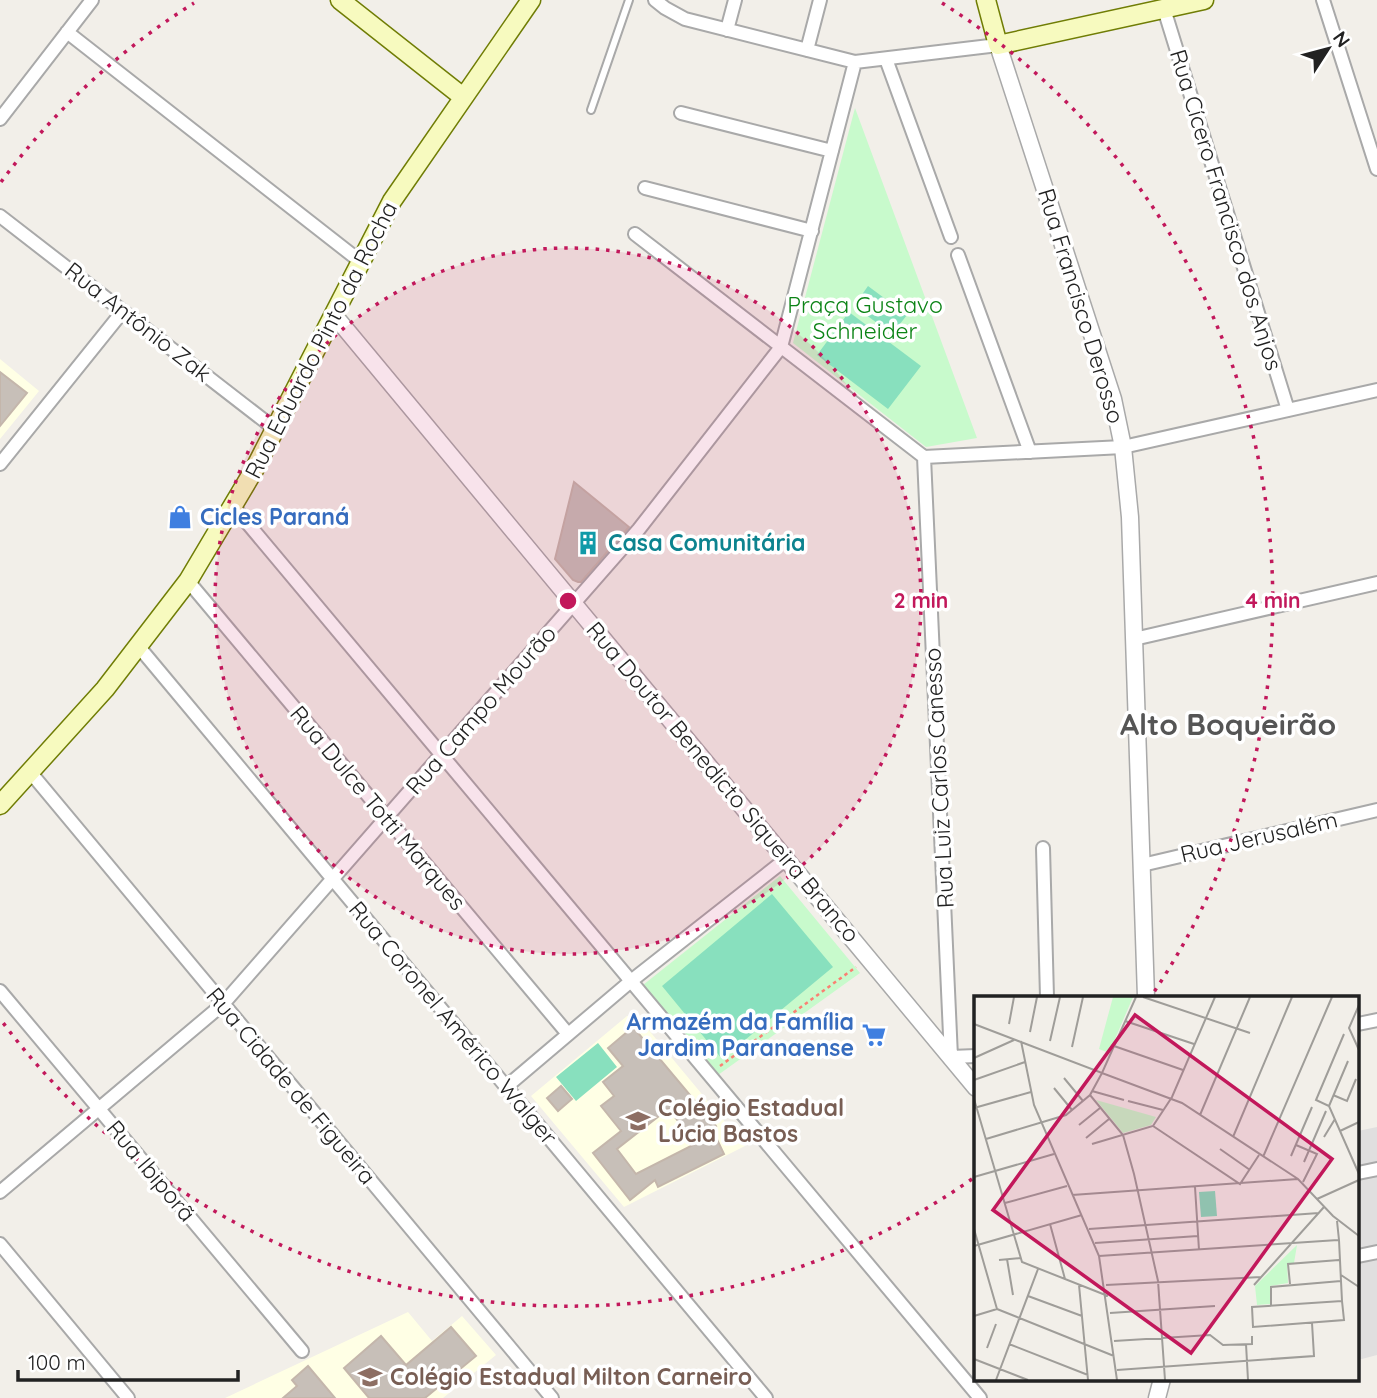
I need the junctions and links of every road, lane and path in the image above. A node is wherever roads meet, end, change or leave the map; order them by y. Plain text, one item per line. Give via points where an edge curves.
1 (92, 0) edge
2 (340, 0) edge
3 (531, 0) edge
4 (629, 0) edge
5 (655, 0) edge
6 (735, 0) edge
7 (820, 0) edge
8 (986, 0) edge
9 (1205, 0) edge
10 (1324, 0) edge
11 (1164, 9) junction
12 (727, 30) junction
13 (67, 32) junction
14 (998, 45) junction
15 (807, 50) junction
16 (886, 59) junction
17 (855, 62) junction
18 (463, 97) junction
19 (591, 110) dead end
20 (681, 113) dead end
21 (0, 119) edge
22 (832, 151) junction
23 (1377, 169) edge
24 (645, 188) dead end
25 (0, 216) edge
26 (812, 231) junction
27 (635, 234) dead end
28 (951, 237) dead end
29 (958, 255) dead end
30 (361, 262) junction
31 (123, 311) junction
32 (334, 315) junction
33 (781, 347) junction
34 (1377, 390) edge
35 (1288, 410) junction
36 (275, 429) junction
37 (1123, 447) junction
38 (1030, 452) junction
39 (924, 457) junction
40 (0, 464) edge
41 (234, 507) junction
42 (188, 581) junction
43 (1377, 583) edge
44 (574, 603) junction
45 (1134, 639) junction
46 (139, 648) junction
47 (442, 755) junction
48 (30, 773) junction
49 (0, 805) edge
50 (1377, 810) edge
51 (387, 818) junction
52 (1043, 848) dead end
53 (786, 859) junction
54 (1142, 865) junction
55 (333, 879) junction
56 (869, 958) junction
57 (631, 981) junction
58 (0, 991) edge
59 (1047, 996) edge
60 (1146, 996) edge
61 (223, 1004) junction
62 (568, 1034) junction
63 (974, 1056) edge
64 (951, 1057) junction
65 (709, 1074) junction
66 (974, 1086) edge
67 (506, 1087) junction
68 (99, 1109) junction
69 (0, 1192) edge
70 (0, 1244) edge
71 (302, 1351) dead end
72 (1162, 1380) edge
73 (128, 1398) edge
74 (552, 1398) edge
75 (766, 1398) edge
76 (980, 1398) edge
77 (1157, 1398) edge

1 - 13 street
2 - 18 main road
3 - 18 main road, Rua Eduardo Pinto da Rocha
4 - 19 lane
5 - 12 street via 685,19
6 - 12 street
7 - 15 street
8 - 14 main road, Rua Francisco Derosso
9 - 11 main road
10 - 23 street
11 - 14 main road
11 - 35 street, Rua Cícero Francisco dos Anjos
12 - 15 street
13 - 21 street
13 - 30 street
14 - 16 street
14 - 37 street, Rua Francisco Derosso via 1113,399
15 - 17 street
16 - 17 street
16 - 28 street
17 - 22 street, Rua Campo Mourão
18 - 30 main road, Rua Eduardo Pinto da Rocha via 404,181
20 - 22 street
22 - 26 street, Rua Campo Mourão
24 - 26 street
25 - 31 street, Rua Antônio Zak
26 - 33 street, Rua Campo Mourão
27 - 33 street
29 - 38 street
30 - 32 main road, Rua Eduardo Pinto da Rocha
31 - 36 street, Rua Antônio Zak
31 - 40 street
32 - 36 main road, Rua Eduardo Pinto da Rocha
32 - 44 street, Rua Doutor Benedicto Siqueira Branco
33 - 39 street
33 - 44 street, Rua Campo Mourão via 639,529
34 - 35 street
35 - 37 street
36 - 41 main road, Rua Eduardo Pinto da Rocha
37 - 38 street
37 - 45 street, Rua Francisco Derosso
38 - 39 street
39 - 64 street, Rua Luiz Carlos Canesso
41 - 42 main road, Rua Eduardo Pinto da Rocha
41 - 47 street
42 - 46 main road, Rua Eduardo Pinto da Rocha
42 - 51 street, Rua Dulce Totti Marques
43 - 45 street
44 - 47 street, Rua Campo Mourão
44 - 53 street, Rua Doutor Benedicto Siqueira Branco
45 - 54 street, Rua Francisco Derosso
46 - 48 main road, Rua Eduardo Pinto da Rocha
46 - 55 street, Rua Coronel Américo Walger
47 - 51 street, Rua Campo Mourão
47 - 57 street
48 - 49 main road, Rua Eduardo Pinto da Rocha
48 - 61 street, Rua Cidade de Figueira
50 - 54 street, Rua Jerusalém
51 - 55 street, Rua Campo Mourão
51 - 62 street, Rua Dulce Totti Marques
52 - 59 street
53 - 56 street, Rua Doutor Benedicto Siqueira Branco
53 - 57 street
54 - 60 street, Rua Francisco Derosso
55 - 61 street, Rua Campo Mourão
55 - 67 street, Rua Coronel Américo Walger
56 - 64 street, Rua Doutor Benedicto Siqueira Branco
56 - 65 path
57 - 62 street
57 - 65 street
58 - 68 street, Rua Ibiporã
61 - 68 street, Rua Campo Mourão
61 - 74 street, Rua Cidade de Figueira
62 - 67 street
63 - 64 street
64 - 66 street, Rua Doutor Benedicto Siqueira Branco
65 - 76 street
67 - 75 street, Rua Coronel Américo Walger
68 - 69 street, Rua Campo Mourão
68 - 71 street, Rua Ibiporã
70 - 73 street
72 - 77 street

